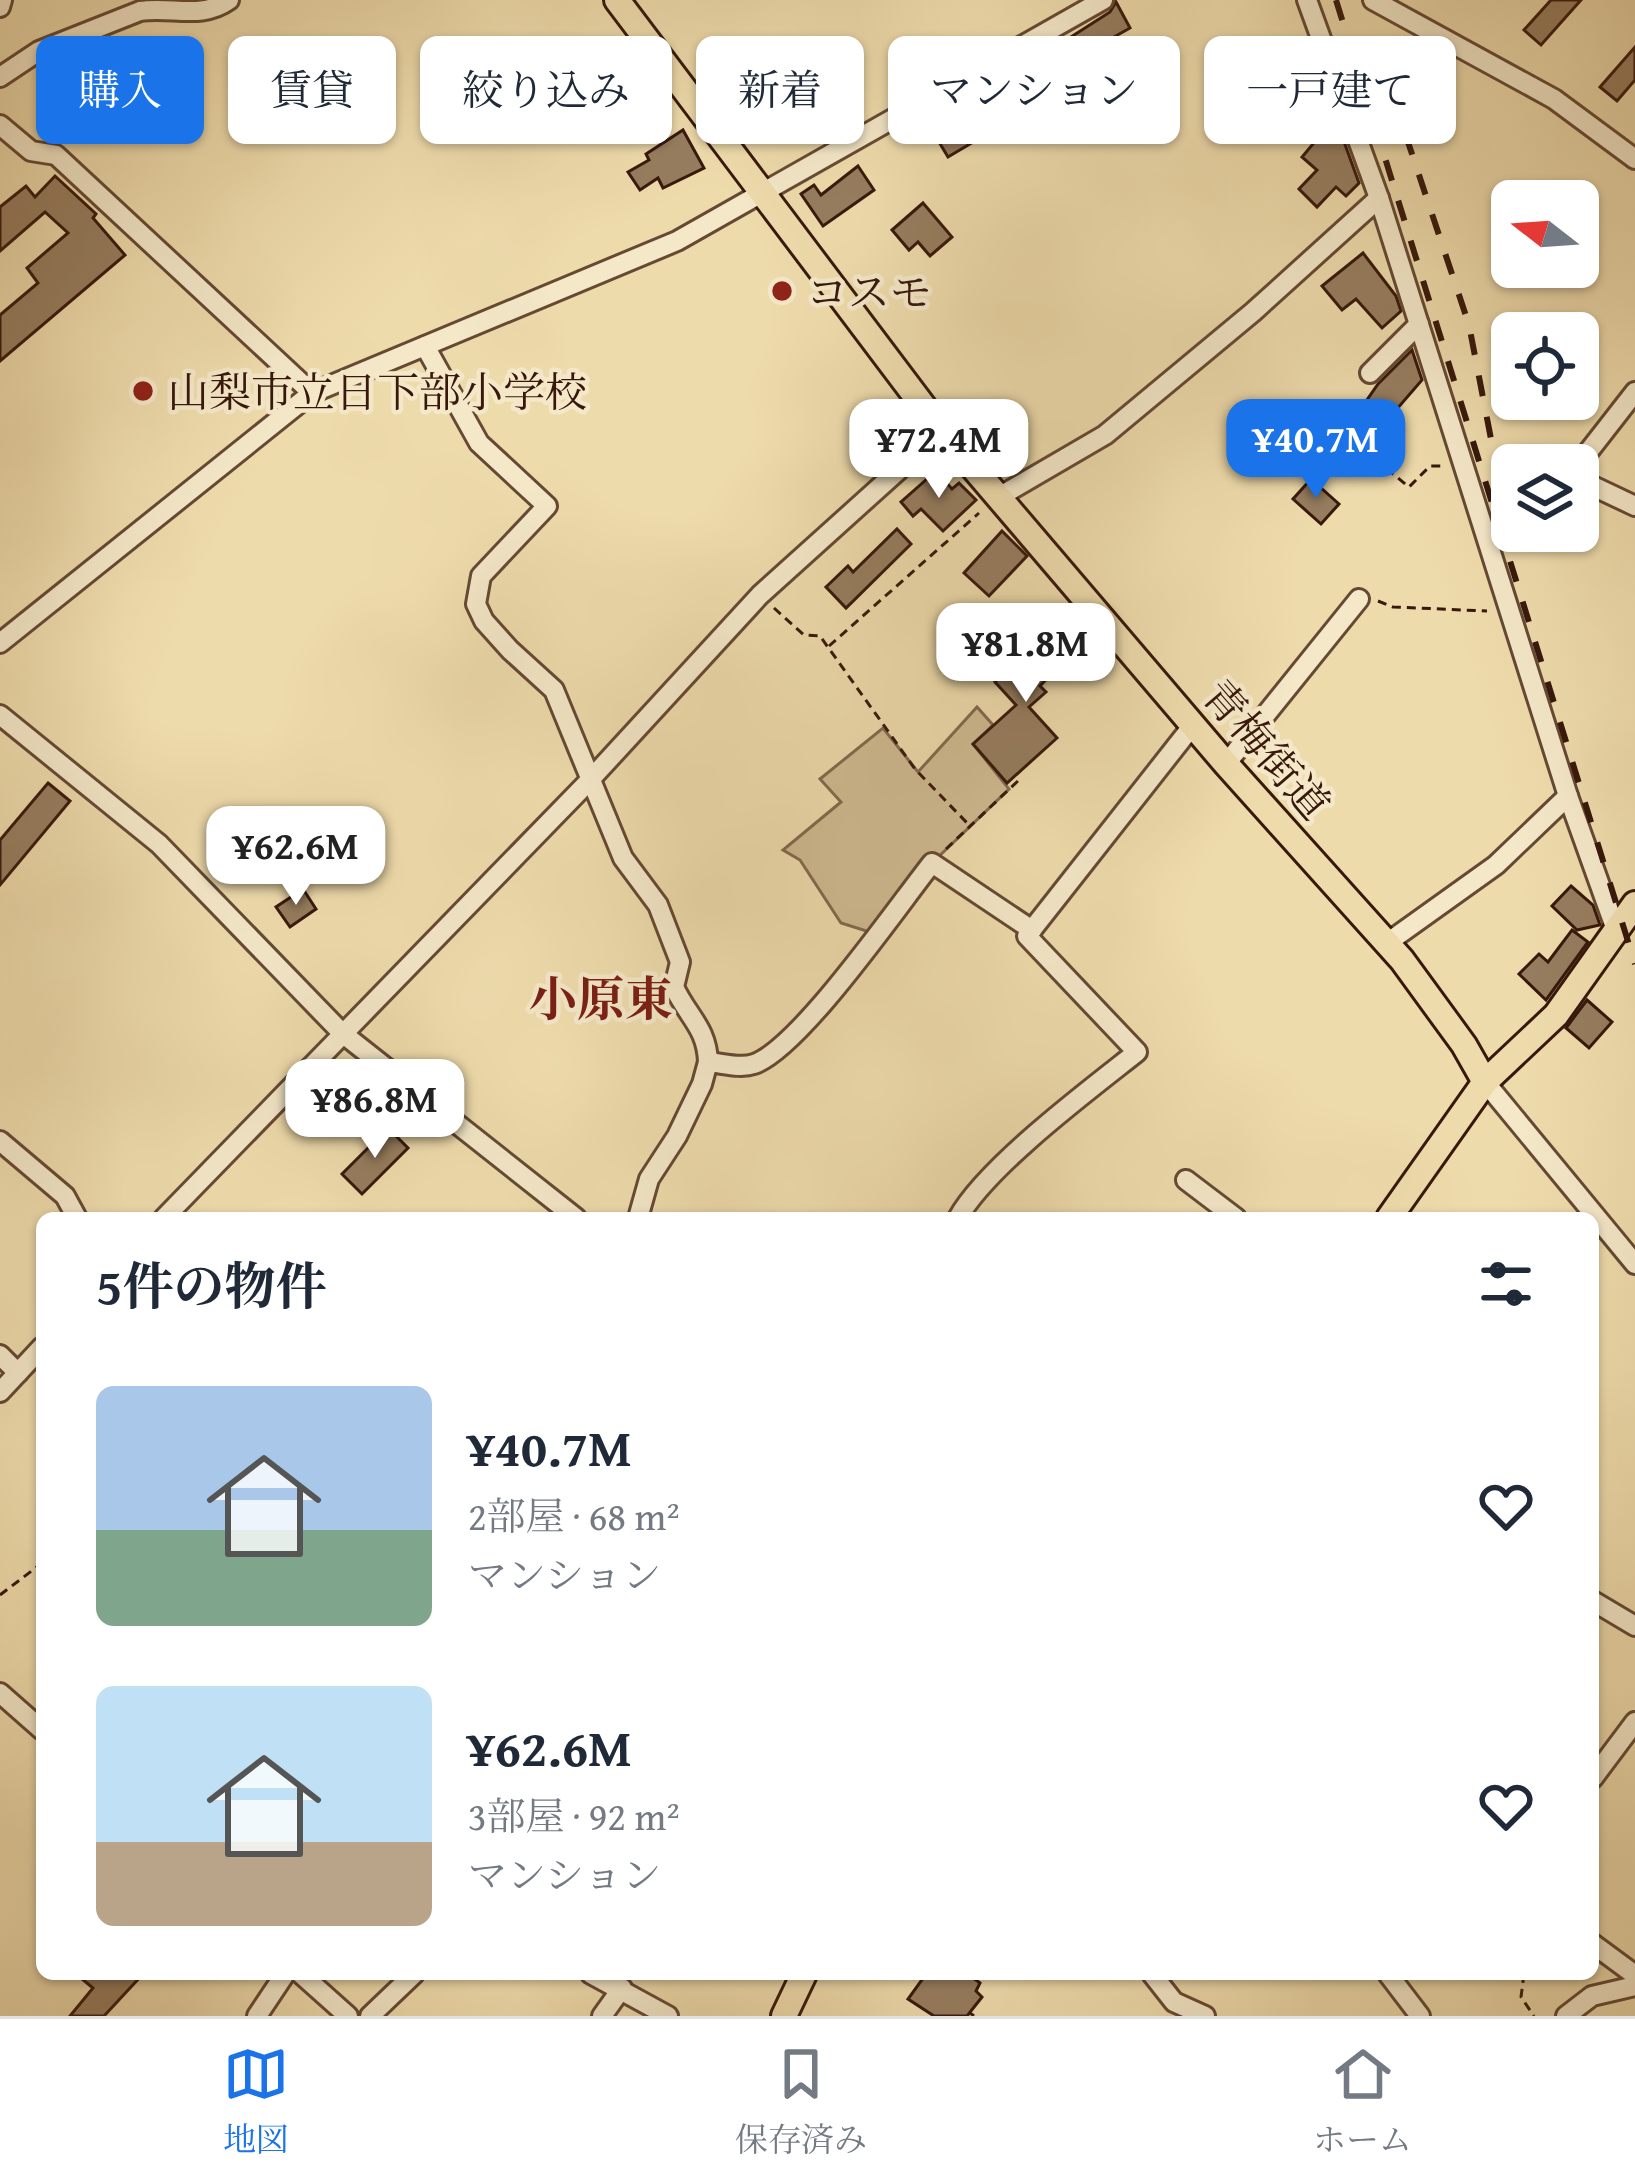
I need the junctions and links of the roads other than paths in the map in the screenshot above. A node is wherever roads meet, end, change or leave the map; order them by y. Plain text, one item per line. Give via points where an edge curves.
1 (229, 0) edge
2 (617, 0) edge
3 (1103, 0) edge
4 (1307, 0) edge
5 (1372, 0) edge
6 (0, 77) edge
7 (0, 125) edge
8 (1635, 159) edge
9 (764, 194) junction
10 (1379, 198) junction
11 (1419, 324) junction
12 (425, 346) junction
13 (1370, 373) dead end
14 (1635, 392) edge
15 (312, 393) junction
16 (941, 431) junction
17 (1594, 444) edge
18 (1599, 489) edge
19 (997, 497) junction
20 (1635, 506) edge
21 (1359, 599) road end
22 (1, 639) edge
23 (0, 715) edge
24 (1193, 725) junction
25 (1226, 764) junction
26 (589, 781) junction
27 (1568, 796) junction
28 (1635, 904) edge
29 (1032, 930) junction
30 (1616, 931) junction
31 (1387, 943) junction
32 (342, 1033) junction
33 (708, 1062) junction
34 (1485, 1082) junction
35 (0, 1141) edge
36 (1186, 1180) dead end
37 (74, 1212) edge
38 (170, 1212) edge
39 (568, 1212) edge
40 (640, 1212) edge
41 (961, 1212) edge
42 (1227, 1212) edge
43 (1393, 1212) edge
44 (1592, 1212) edge
45 (1599, 1220) edge
46 (1635, 1264) edge
47 (36, 1353) edge
48 (0, 1355) edge
49 (18, 1372) junction
50 (0, 1392) edge
51 (1599, 1605) edge
52 (1635, 1626) edge
53 (0, 1693) edge
54 (1635, 1722) edge
55 (36, 1725) edge
56 (1599, 1770) edge
57 (1599, 1948) edge
58 (1635, 1975) edge
59 (281, 1980) edge
60 (308, 1980) edge
61 (408, 1980) edge
62 (604, 1980) edge
63 (801, 1980) edge
64 (1155, 1980) edge
65 (1393, 1980) edge
66 (1635, 1986) edge
67 (622, 1988) junction
68 (1168, 2009) edge
69 (257, 2016) edge
70 (348, 2016) edge
71 (370, 2016) edge
72 (602, 2016) edge
73 (668, 2016) edge
74 (784, 2016) edge
75 (1205, 2016) edge
76 (1420, 2016) edge
77 (1566, 2016) edge

1 - 6 street via 200,13 140,11 39,51
2 - 9 main road, 青梅街道
3 - 9 street
4 - 10 street
5 - 8 street via 1554,99
7 - 15 street via 31,151 56,155
9 - 12 street via 677,241
9 - 16 main road, 青梅街道
10 - 11 street
10 - 19 street via 1105,435
11 - 13 street
11 - 27 street
12 - 15 street
12 - 26 street via 479,442 548,506 481,577 476,604 554,690
14 - 17 street
15 - 22 street
16 - 19 main road, 青梅街道
16 - 26 street via 760,595
18 - 20 street
19 - 24 main road, 青梅街道
21 - 25 street
23 - 32 street via 158,844
24 - 25 main road, 青梅街道
24 - 29 street
25 - 31 main road, 青梅街道
26 - 32 street
26 - 33 street via 623,858 658,905 680,962 674,988 707,1035
27 - 30 street
27 - 31 street via 1496,865
28 - 30 main road
29 - 33 street via 932,863 796,1035 748,1067
29 - 41 street via 1027,936 1137,1052
30 - 34 main road via 1556,1015
31 - 34 main road, 青梅街道
32 - 38 street
32 - 39 street
33 - 40 street
34 - 43 main road
34 - 44 street
35 - 37 street
36 - 42 street
45 - 46 street
47 - 49 street
48 - 49 street
49 - 50 street
51 - 52 street
53 - 55 street
54 - 56 street
57 - 58 street
59 - 69 street
60 - 70 street
61 - 71 street
62 - 67 street
63 - 74 main road
64 - 68 street
65 - 76 street
66 - 77 street via 1592,1996
67 - 72 street
67 - 73 street
68 - 75 street

